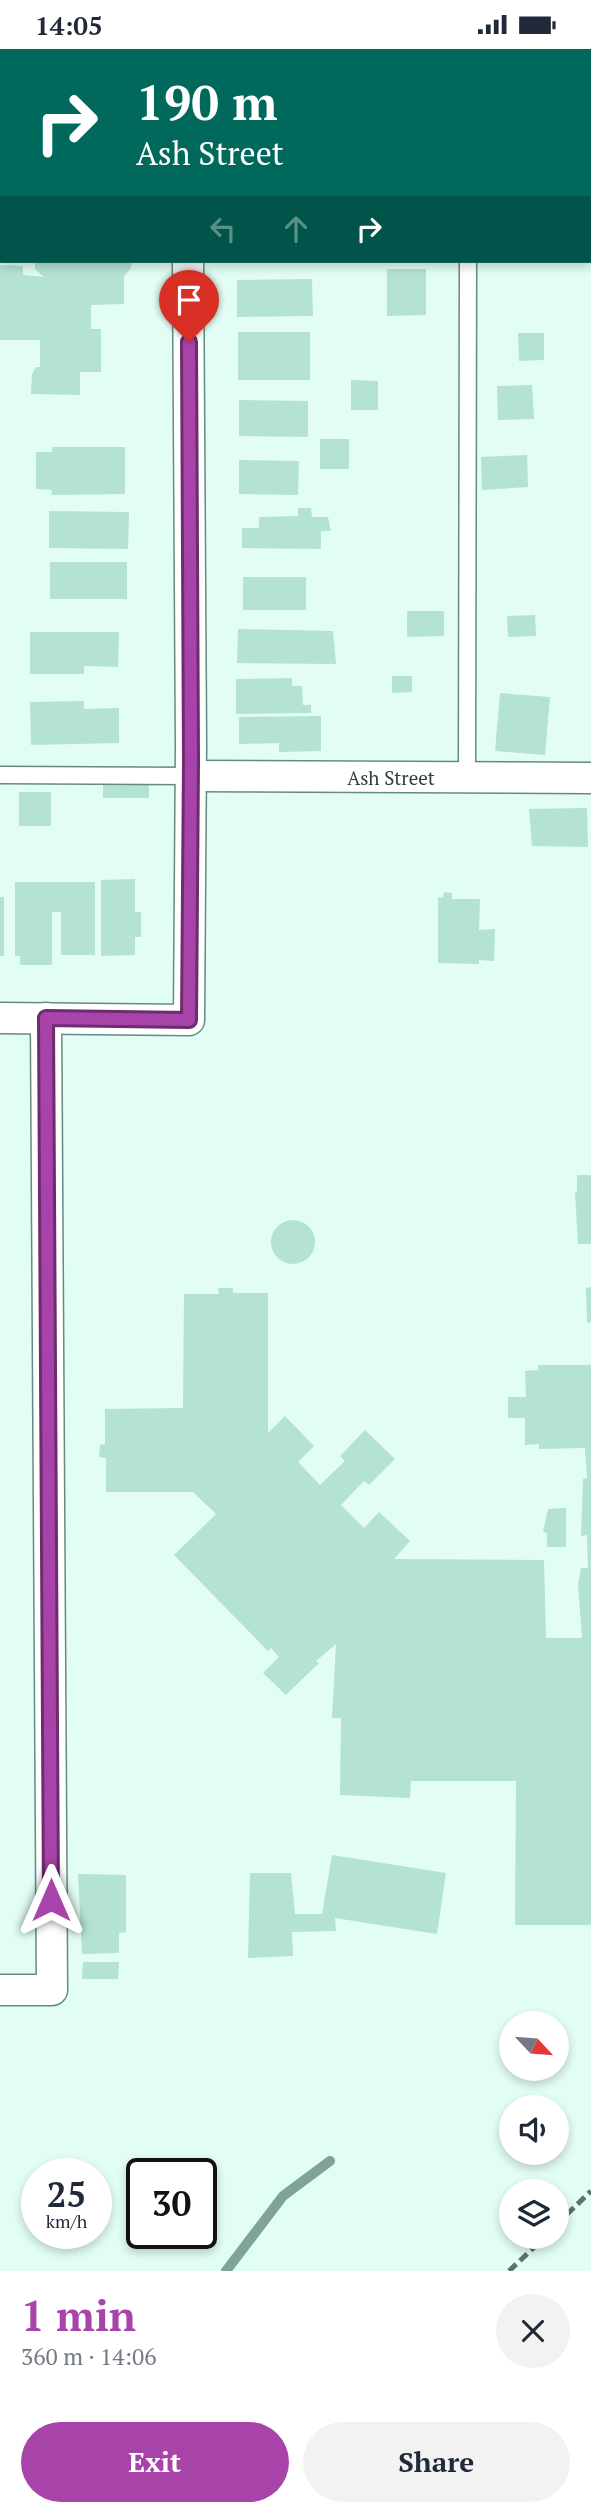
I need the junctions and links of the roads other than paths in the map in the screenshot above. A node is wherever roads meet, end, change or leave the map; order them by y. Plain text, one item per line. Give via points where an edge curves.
1 (188, 263) edge
2 (468, 263) edge
3 (0, 775) edge
4 (191, 776) junction
5 (467, 777) junction
6 (591, 778) edge
7 (0, 1018) edge
8 (46, 1018) junction
9 (0, 1990) edge

1 - 4 street
2 - 5 lane
3 - 4 lane
4 - 5 street, Ash Street
4 - 8 street via 189,1020
5 - 6 street, Ash Street
7 - 8 street
8 - 9 street via 52,1990

